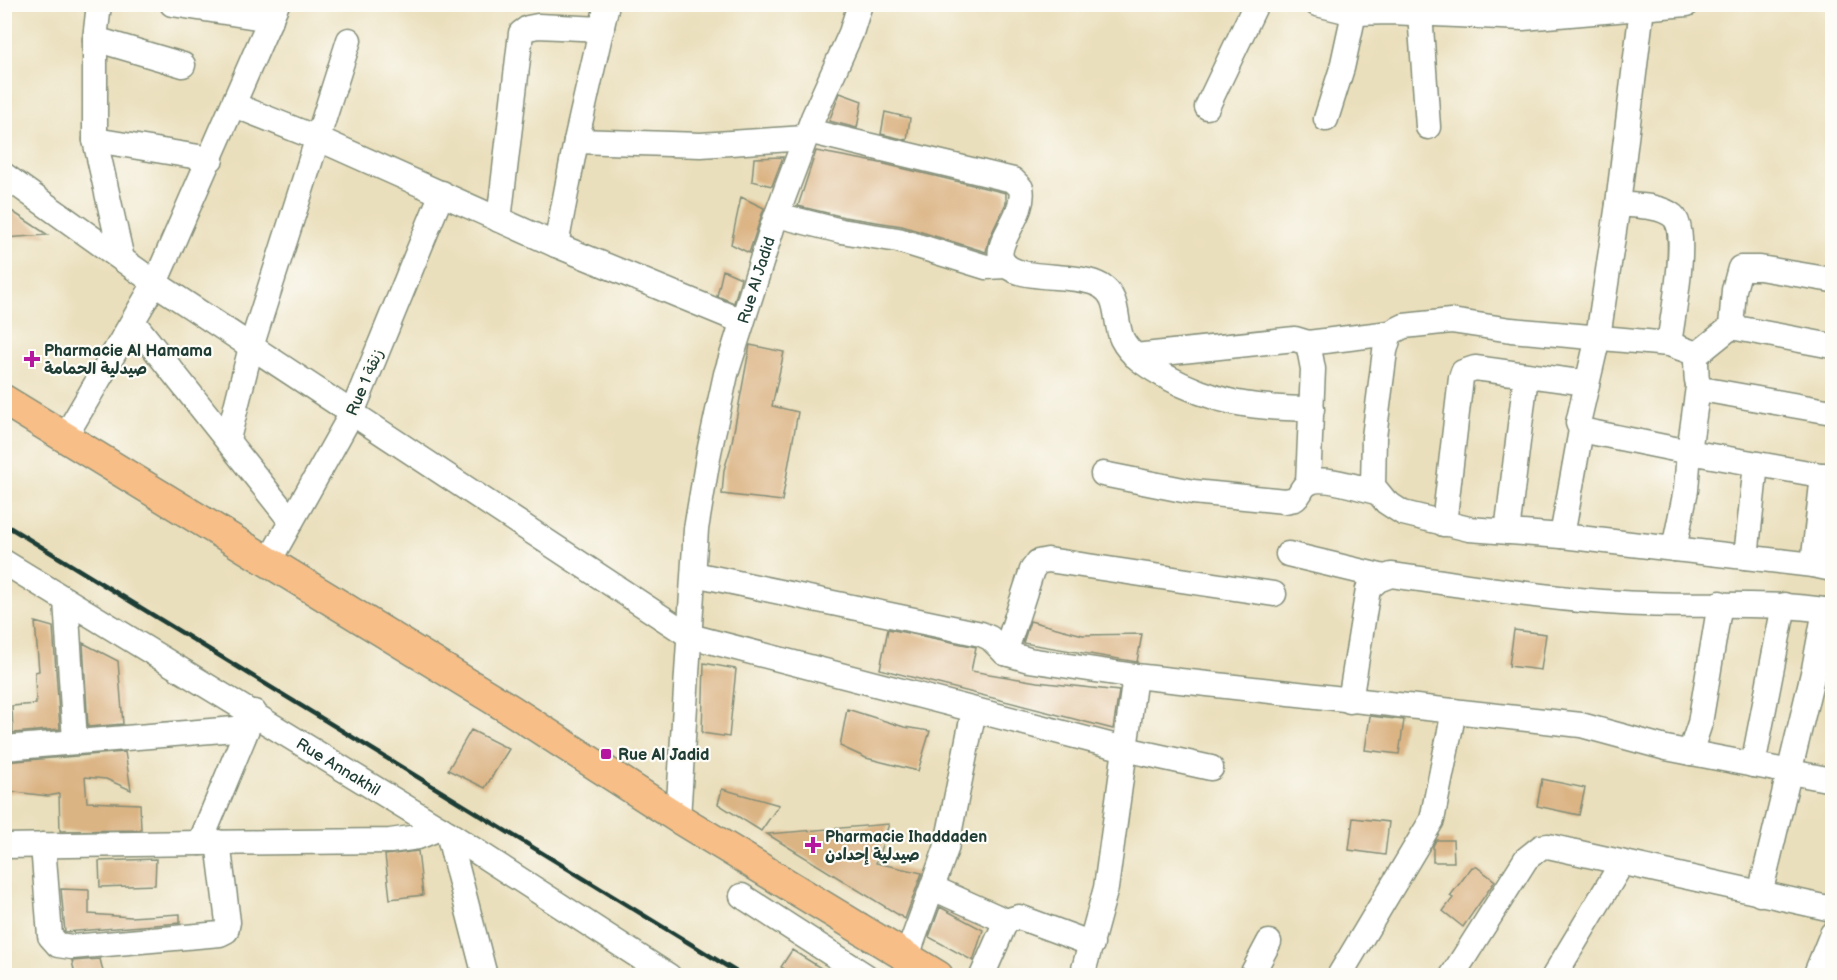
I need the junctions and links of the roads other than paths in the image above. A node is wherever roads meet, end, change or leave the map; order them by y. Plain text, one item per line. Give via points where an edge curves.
1 (99, 4) edge
2 (607, 4) edge
3 (860, 4) edge
4 (1256, 4) edge
5 (1687, 4) edge
6 (180, 5) edge
7 (1323, 5) edge
8 (1677, 5) edge
9 (1614, 8) edge
10 (1642, 8) junction
11 (274, 12) edge
12 (1354, 13) junction
13 (1420, 13) junction
14 (602, 29) junction
15 (94, 39) junction
16 (349, 40) dead end
17 (183, 65) dead end
18 (234, 105) junction
19 (1207, 107) dead end
20 (1326, 118) dead end
21 (1428, 128) dead end
22 (807, 135) junction
23 (319, 139) junction
24 (95, 140) junction
25 (576, 141) junction
26 (211, 159) junction
27 (4, 175) edge
28 (442, 193) junction
29 (1618, 204) junction
30 (777, 215) junction
31 (499, 220) junction
32 (556, 245) junction
33 (122, 259) junction
34 (1006, 267) junction
35 (1833, 280) edge
36 (155, 283) junction
37 (741, 321) junction
38 (134, 323) junction
39 (1731, 327) junction
40 (1390, 333) junction
41 (1598, 337) junction
42 (1308, 343) junction
43 (1669, 344) junction
44 (1833, 346) edge
45 (251, 347) junction
46 (1135, 356) junction
47 (1695, 356) junction
48 (1526, 376) junction
49 (1587, 383) junction
50 (1698, 387) junction
51 (4, 400) edge
52 (1312, 409) junction
53 (1833, 412) edge
54 (352, 413) junction
55 (1581, 430) junction
56 (65, 437) junction
57 (228, 439) junction
58 (1689, 452) junction
59 (1756, 464) junction
60 (1103, 474) dead end
61 (1828, 476) edge
62 (1308, 483) junction
63 (1376, 492) junction
64 (291, 521) junction
65 (1444, 524) junction
66 (1507, 532) junction
67 (1562, 536) junction
68 (1674, 549) junction
69 (1288, 554) dead end
70 (1746, 557) junction
71 (4, 562) edge
72 (267, 563) junction
73 (1823, 567) edge
74 (694, 574) junction
75 (1384, 577) junction
76 (1274, 594) dead end
77 (66, 600) junction
78 (1720, 603) junction
79 (1784, 605) junction
80 (1829, 610) edge
81 (690, 636) junction
82 (1005, 653) junction
83 (1135, 676) junction
84 (1350, 701) junction
85 (974, 710) junction
86 (1454, 711) junction
87 (250, 720) junction
88 (75, 741) junction
89 (4, 748) edge
90 (1125, 749) junction
91 (1690, 753) junction
92 (1753, 765) junction
93 (1211, 768) dead end
94 (1787, 772) junction
95 (1833, 780) edge
96 (678, 818) junction
97 (444, 830) junction
98 (209, 842) junction
99 (43, 845) junction
100 (4, 846) edge
101 (1622, 863) junction
102 (933, 888) junction
103 (1760, 894) junction
104 (742, 896) dead end
105 (1833, 909) edge
106 (1006, 921) junction
107 (1833, 934) edge
108 (1269, 942) dead end
109 (1092, 944) junction
110 (907, 956) junction
111 (663, 974) edge
112 (485, 975) edge
113 (866, 975) edge
114 (938, 975) edge
115 (982, 975) edge
116 (1082, 975) edge
117 (1251, 975) edge
118 (1339, 975) edge
119 (1452, 975) edge
120 (1554, 975) edge
121 (1815, 975) edge

1 - 15 street
2 - 14 street
3 - 22 street, Rue Al Jadid
4 - 19 street
5 - 8 street
6 - 11 street
7 - 12 street
8 - 10 street
9 - 10 street
9 - 13 street via 1524,18
10 - 29 street
11 - 18 street
12 - 13 street
12 - 20 street
13 - 21 street
14 - 25 street
14 - 31 street via 538,26 521,33
15 - 17 street
15 - 24 street
16 - 23 street
18 - 23 street
18 - 26 street
22 - 25 street via 701,145
22 - 30 street, Rue Al Jadid
22 - 34 street via 1013,180 1021,188 1022,201 1001,246 1000,255
23 - 28 street
23 - 45 street
24 - 26 street
24 - 33 street
25 - 32 street
26 - 36 street
27 - 33 street
28 - 31 street
28 - 54 street, Rue 1 زنقة
29 - 41 street
29 - 43 street via 1660,210 1678,220 1681,240
30 - 34 street via 898,240 986,267
30 - 37 street, Rue Al Jadid
31 - 32 street
32 - 37 street
33 - 36 street
34 - 46 street via 1025,274 1070,277 1104,287 1113,298 1121,337
35 - 39 street via 1743,267 1737,271
36 - 38 street
36 - 45 street
37 - 74 street, Rue Al Jadid via 709,452 696,529
38 - 56 street
38 - 57 street
39 - 44 street
39 - 47 street
40 - 41 street via 1404,326 1451,321
40 - 42 street
40 - 63 street via 1374,437 1372,472
41 - 43 street
41 - 49 street
42 - 46 street via 1295,339
42 - 52 street via 1313,369
43 - 47 street via 1690,350
45 - 54 street
45 - 57 street
46 - 52 street via 1210,398 1264,408
47 - 50 street
48 - 49 street
48 - 65 street via 1475,368 1463,372
48 - 66 street
49 - 55 street via 1578,423
50 - 53 street
50 - 58 street
51 - 56 main road
52 - 62 street
54 - 64 street, Rue 1 زنقة
54 - 81 street
55 - 58 street
55 - 67 street
56 - 72 main road
57 - 64 street
58 - 59 street
58 - 68 street
59 - 61 street
59 - 70 street
60 - 62 street via 1193,492 1285,501 1295,499
61 - 73 street
62 - 63 street via 1340,483
63 - 65 street via 1403,513
64 - 72 street, Rue 1 زنقة
65 - 66 street
66 - 67 street
67 - 68 street
68 - 70 street
69 - 75 street
70 - 73 street
71 - 77 street, Rue Annakhil
72 - 96 main road via 511,710
74 - 81 street, Rue Al Jadid
74 - 82 street via 981,634
75 - 78 street via 1624,603
75 - 84 street via 1368,589
76 - 82 street via 1048,560 1038,562
77 - 87 street, Rue Annakhil
77 - 88 street
78 - 79 street
78 - 91 street via 1700,723
79 - 80 street
79 - 92 street
80 - 94 street
81 - 85 street
81 - 96 street, Rue Al Jadid
82 - 83 street
83 - 84 street
83 - 90 street
84 - 86 street
85 - 90 street
85 - 102 street via 952,826
86 - 91 street via 1581,725
86 - 118 street via 1432,820
87 - 88 street
87 - 97 street, Rue Annakhil
87 - 98 street
88 - 89 street
90 - 93 street
90 - 109 street via 1106,888
91 - 92 street
92 - 94 street
94 - 95 street
94 - 103 street
96 - 110 main road
97 - 98 street via 396,841
97 - 111 street, Rue Annakhil
97 - 112 street
98 - 99 street
98 - 99 street via 228,922 226,932 72,947 58,945 50,936
99 - 100 street
101 - 103 street
101 - 119 street via 1559,847 1541,847 1522,866
101 - 120 street
102 - 106 street
102 - 110 street
103 - 105 street
104 - 113 street
106 - 109 street via 1019,916
106 - 115 street
107 - 121 street
108 - 117 street
109 - 116 street
110 - 114 main road

